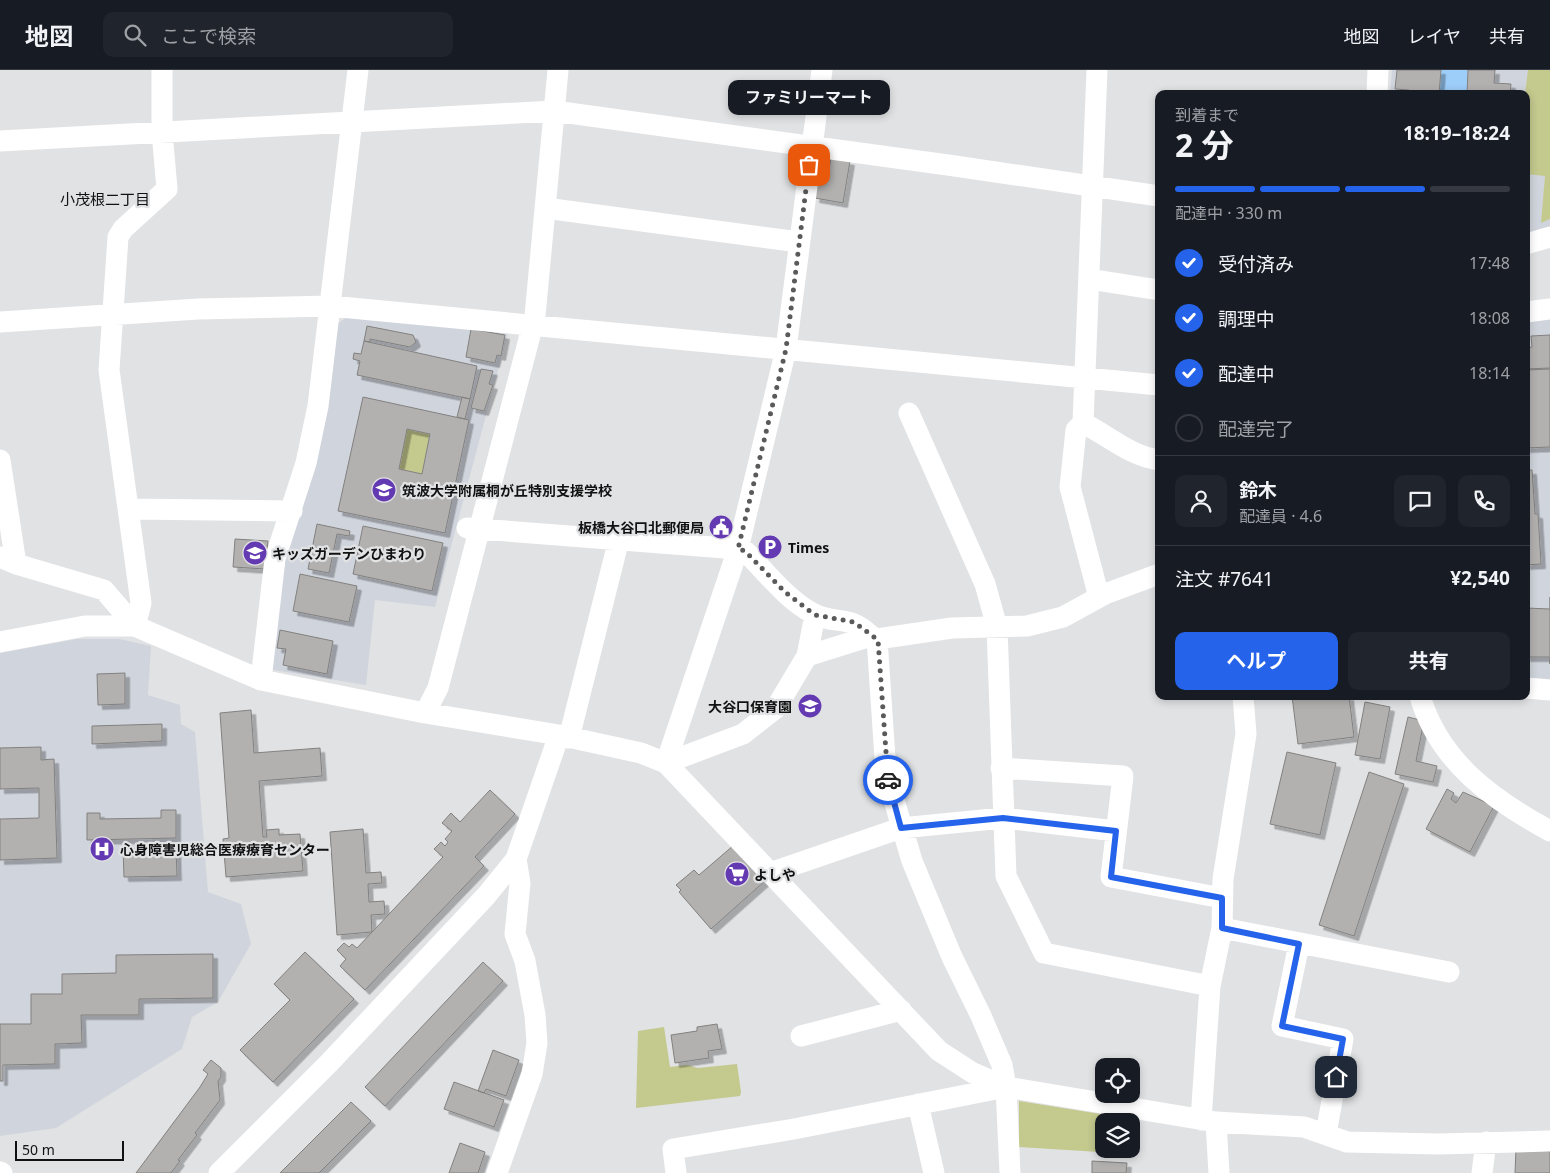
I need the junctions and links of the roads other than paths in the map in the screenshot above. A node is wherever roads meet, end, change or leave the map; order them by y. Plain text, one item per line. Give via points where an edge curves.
1 (162, 70) edge
2 (358, 70) edge
3 (545, 70) edge
4 (558, 70) edge
5 (822, 70) edge
6 (1097, 70) edge
7 (1378, 70) edge
8 (1377, 90) edge
9 (548, 112) junction
10 (352, 124) junction
11 (162, 132) junction
12 (0, 141) edge
13 (812, 146) junction
14 (1092, 187) junction
15 (1155, 195) edge
16 (545, 208) junction
17 (1550, 237) edge
18 (799, 242) junction
19 (1530, 243) edge
20 (1089, 280) junction
21 (1155, 289) edge
22 (330, 306) junction
23 (1550, 309) edge
24 (1530, 312) edge
25 (112, 316) junction
26 (0, 322) edge
27 (526, 324) junction
28 (786, 349) junction
29 (1084, 378) junction
30 (1155, 385) edge
31 (909, 412) dead end
32 (1083, 423) junction
33 (1155, 459) edge
34 (0, 460) edge
35 (130, 509) junction
36 (292, 511) junction
37 (473, 529) junction
38 (619, 539) junction
39 (738, 549) junction
40 (8, 560) edge
41 (1155, 576) edge
42 (1099, 597) junction
43 (815, 615) junction
44 (135, 626) junction
45 (997, 627) junction
46 (874, 638) junction
47 (0, 642) edge
48 (807, 656) junction
49 (261, 680) junction
50 (1530, 688) edge
51 (1550, 690) edge
52 (1243, 700) edge
53 (1422, 700) edge
54 (425, 713) junction
55 (564, 737) junction
56 (666, 763) junction
57 (1001, 768) junction
58 (1003, 818) junction
59 (901, 828) junction
60 (1116, 831) junction
61 (1550, 831) edge
62 (516, 858) junction
63 (770, 873) junction
64 (1222, 898) junction
65 (1222, 928) junction
66 (1299, 944) junction
67 (1449, 972) dead end
68 (1210, 986) junction
69 (900, 1010) junction
70 (801, 1036) dead end
71 (1006, 1087) junction
72 (918, 1104) junction
73 (1208, 1121) junction
74 (1326, 1134) junction
75 (1550, 1141) edge
76 (1486, 1142) junction
77 (219, 1173) edge
78 (498, 1173) edge
79 (676, 1173) edge
80 (934, 1173) edge
81 (1010, 1173) edge
82 (1219, 1173) edge
83 (1482, 1173) edge

1 - 11 street
2 - 10 street
3 - 9 street
4 - 9 street
5 - 13 street
6 - 14 street
7 - 8 street
9 - 10 street
9 - 13 street
9 - 16 street
9 - 27 street
10 - 11 street
10 - 22 street
11 - 12 street
11 - 25 street via 167,188 118,237
13 - 14 street
13 - 18 street
14 - 15 street
14 - 20 street
16 - 18 street
16 - 27 street
17 - 19 street
18 - 28 street
20 - 21 street
20 - 29 street
22 - 25 street via 198,309
22 - 27 street
22 - 36 street via 318,406
23 - 24 street
25 - 26 street
25 - 35 street via 109,370
27 - 28 street
27 - 37 street
28 - 29 street
28 - 39 street
29 - 30 street
29 - 32 street
31 - 45 street via 985,584
32 - 33 street via 1135,454
32 - 42 street via 1076,430 1070,487
34 - 40 street
35 - 36 street
35 - 44 street via 141,603
36 - 49 street via 275,559
37 - 38 street
37 - 54 street via 422,696
38 - 39 street
38 - 55 street
39 - 43 street via 745,551 785,592
39 - 56 street
40 - 44 street via 104,590
41 - 42 street
42 - 45 street via 1063,617 1027,626
43 - 46 street via 854,622
43 - 48 street
44 - 47 street via 85,626
44 - 49 street
45 - 46 street via 952,628
45 - 57 street
46 - 48 street
46 - 59 street via 886,773
48 - 56 street via 776,708 743,734
49 - 54 street
50 - 51 street
52 - 64 street via 1246,734
53 - 61 street via 1432,727 1459,767 1511,810
54 - 55 street
55 - 56 street via 641,753
55 - 62 street
56 - 63 street
57 - 58 street
57 - 60 street via 1123,776
58 - 59 street
58 - 60 street
58 - 68 street via 1006,876 1044,953
59 - 63 street
59 - 71 street via 952,956 1002,1065
60 - 64 street via 1111,877
62 - 77 street via 486,896
62 - 78 street via 520,882 514,934 524,961 537,1043 532,1074
63 - 69 street
64 - 65 street
65 - 66 street
65 - 68 street
66 - 67 street
66 - 74 street via 1282,1026 1343,1039
68 - 73 street
69 - 70 street
69 - 71 street via 939,1051 973,1074
71 - 72 street
71 - 73 street
71 - 81 street
72 - 79 street via 673,1149
72 - 80 street
73 - 74 street via 1304,1127
73 - 82 street
74 - 76 street via 1347,1142 1370,1144
75 - 76 street
76 - 83 street

